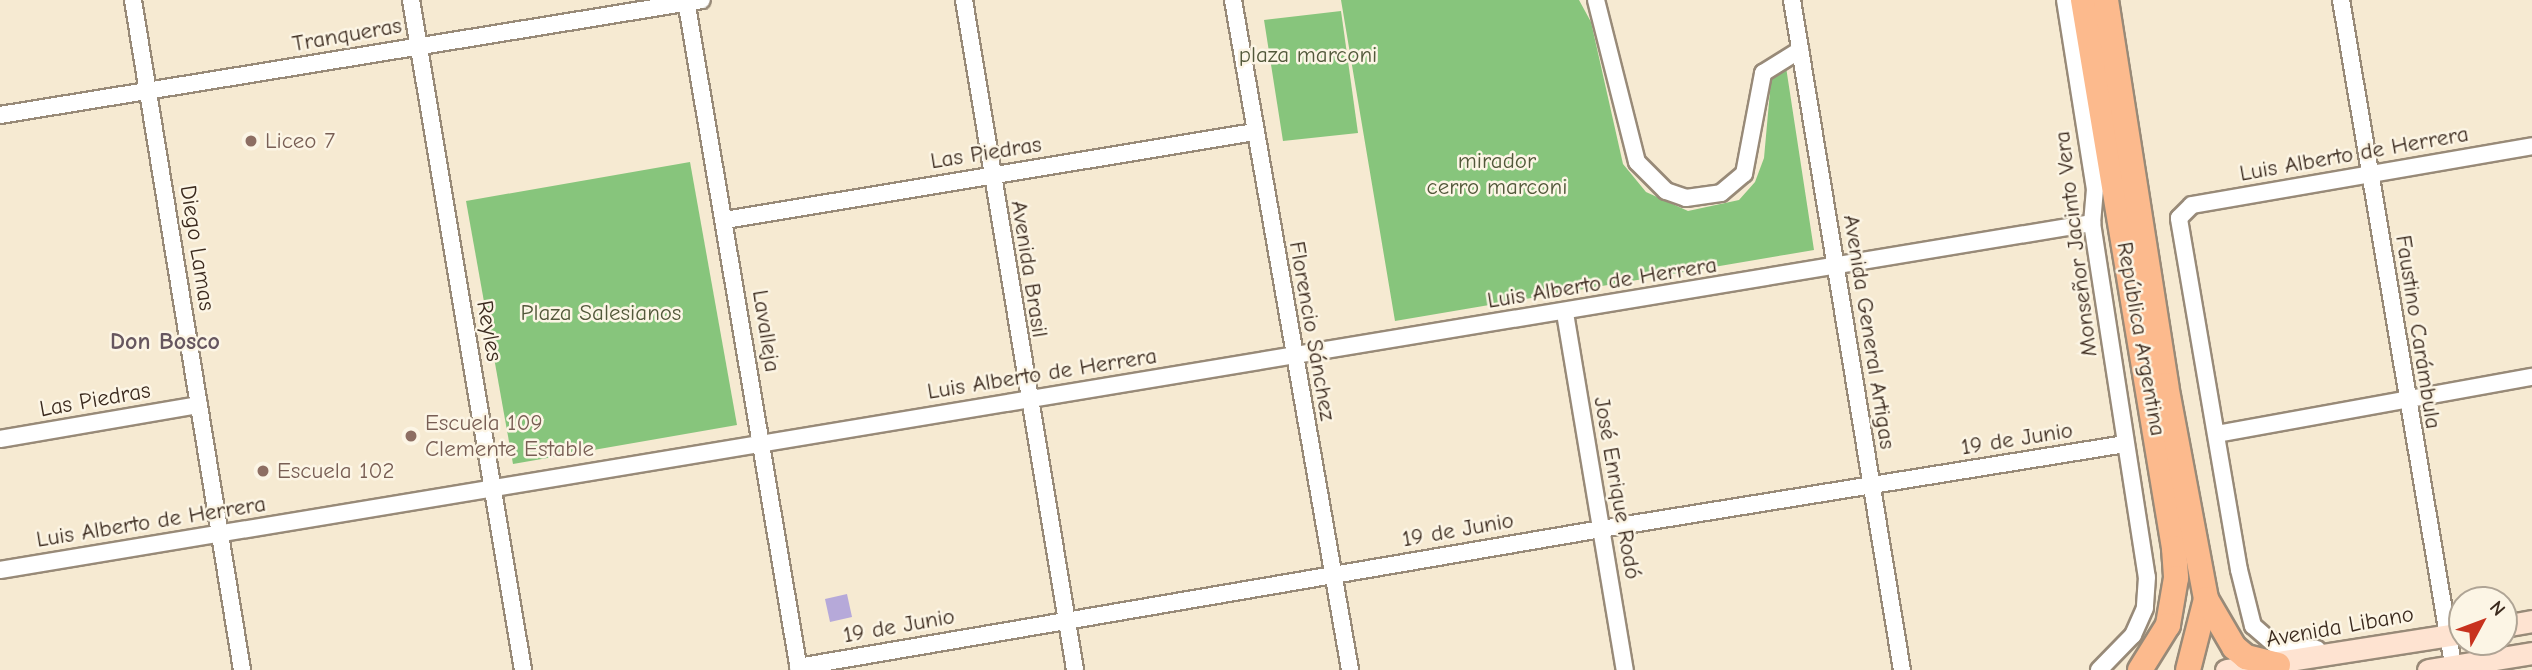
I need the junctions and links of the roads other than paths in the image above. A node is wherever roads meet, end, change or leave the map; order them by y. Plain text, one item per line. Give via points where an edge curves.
1 (133, 0) edge
2 (411, 0) edge
3 (964, 0) edge
4 (1233, 0) edge
5 (1596, 0) edge
6 (1792, 0) edge
7 (2065, 0) edge
8 (2083, 0) edge
9 (2106, 0) edge
10 (2341, 0) edge
11 (691, 1) edge
12 (418, 46) junction
13 (1800, 50) junction
14 (148, 92) junction
15 (0, 115) edge
16 (1254, 132) junction
17 (2532, 146) edge
18 (2370, 175) junction
19 (991, 176) junction
20 (725, 220) junction
21 (2092, 223) junction
22 (1837, 267) junction
23 (1565, 313) junction
24 (1292, 358) junction
25 (2532, 377) edge
26 (1028, 398) junction
27 (2406, 401) junction
28 (199, 405) junction
29 (2217, 434) junction
30 (0, 439) edge
31 (761, 444) junction
32 (2126, 444) junction
33 (1870, 486) junction
34 (492, 488) junction
35 (1601, 528) junction
36 (217, 534) junction
37 (0, 570) edge
38 (1334, 574) junction
39 (2206, 599) junction
40 (2448, 601) edge
41 (1066, 619) junction
42 (2448, 635) edge
43 (2358, 651) junction
44 (2532, 653) edge
45 (2278, 665) junction
46 (799, 668) edge
47 (2454, 668) edge
48 (242, 670) edge
49 (523, 670) edge
50 (1075, 670) edge
51 (1350, 670) edge
52 (1625, 670) edge
53 (1902, 670) edge
54 (2099, 670) edge
55 (2140, 670) edge
56 (2188, 670) edge
57 (2226, 670) edge
58 (2428, 670) edge

1 - 14 street, Diego Lamas
2 - 12 street, Reyles
3 - 19 street, Avenida Brasil
4 - 16 street, Florencio Sánchez
5 - 13 street via 1637,162 1665,191 1686,198 1721,192 1744,174 1763,73
6 - 13 street, Avenida General Artigas
7 - 21 street, Monseñor Jacinto Vera via 2095,189
8 - 55 highway, República Argentina via 2174,548 2176,578 2168,625
9 - 39 highway, República Argentina via 2166,385
10 - 18 street, Faustino Carámbula
11 - 12 street, Tranqueras
11 - 20 street, Lavalleja
12 - 14 street, Tranqueras
12 - 34 street, Reyles
13 - 22 street, Avenida General Artigas
14 - 15 street, Tranqueras
14 - 28 street, Diego Lamas
16 - 19 street, Las Piedras
16 - 24 street, Florencio Sánchez
17 - 18 street, Luis Alberto de Herrera
18 - 27 street, Faustino Carámbula
18 - 29 street, Luis Alberto de Herrera via 2184,209 2179,225
19 - 20 street, Las Piedras
19 - 26 street, Avenida Brasil
20 - 31 street, Lavalleja
21 - 22 street, Luis Alberto de Herrera
21 - 32 street, Monseñor Jacinto Vera
22 - 23 street, Luis Alberto de Herrera
22 - 33 street, Avenida General Artigas
23 - 24 street, Luis Alberto de Herrera
23 - 35 street, José Enrique Rodó
24 - 26 street, Luis Alberto de Herrera
24 - 38 street, Florencio Sánchez
25 - 27 street
26 - 31 street, Luis Alberto de Herrera
26 - 41 street, Avenida Brasil
27 - 29 street
27 - 40 street, Faustino Carámbula
28 - 30 street, Las Piedras
28 - 36 street, Diego Lamas
29 - 43 street via 2253,626 2274,644
31 - 34 street, Luis Alberto de Herrera
31 - 46 street, Lavalleja
32 - 33 street, 19 de Junio
32 - 54 street, Monseñor Jacinto Vera via 2143,543 2145,608 2133,635
33 - 35 street, 19 de Junio
33 - 53 street, Avenida General Artigas
34 - 36 street, Luis Alberto de Herrera
34 - 49 street, Reyles
35 - 38 street, 19 de Junio
35 - 52 street, José Enrique Rodó
36 - 37 street, Luis Alberto de Herrera
36 - 48 street, Diego Lamas
38 - 41 street, 19 de Junio
38 - 51 street, Florencio Sánchez
39 - 45 highway via 2234,647 2246,657
39 - 56 highway, República Argentina
41 - 46 street, 19 de Junio
41 - 50 street, Avenida Brasil
42 - 43 main road, Avenida Libano
43 - 45 main road, Avenida Libano
44 - 47 main road
45 - 57 main road, Avenida Libano
47 - 58 main road

